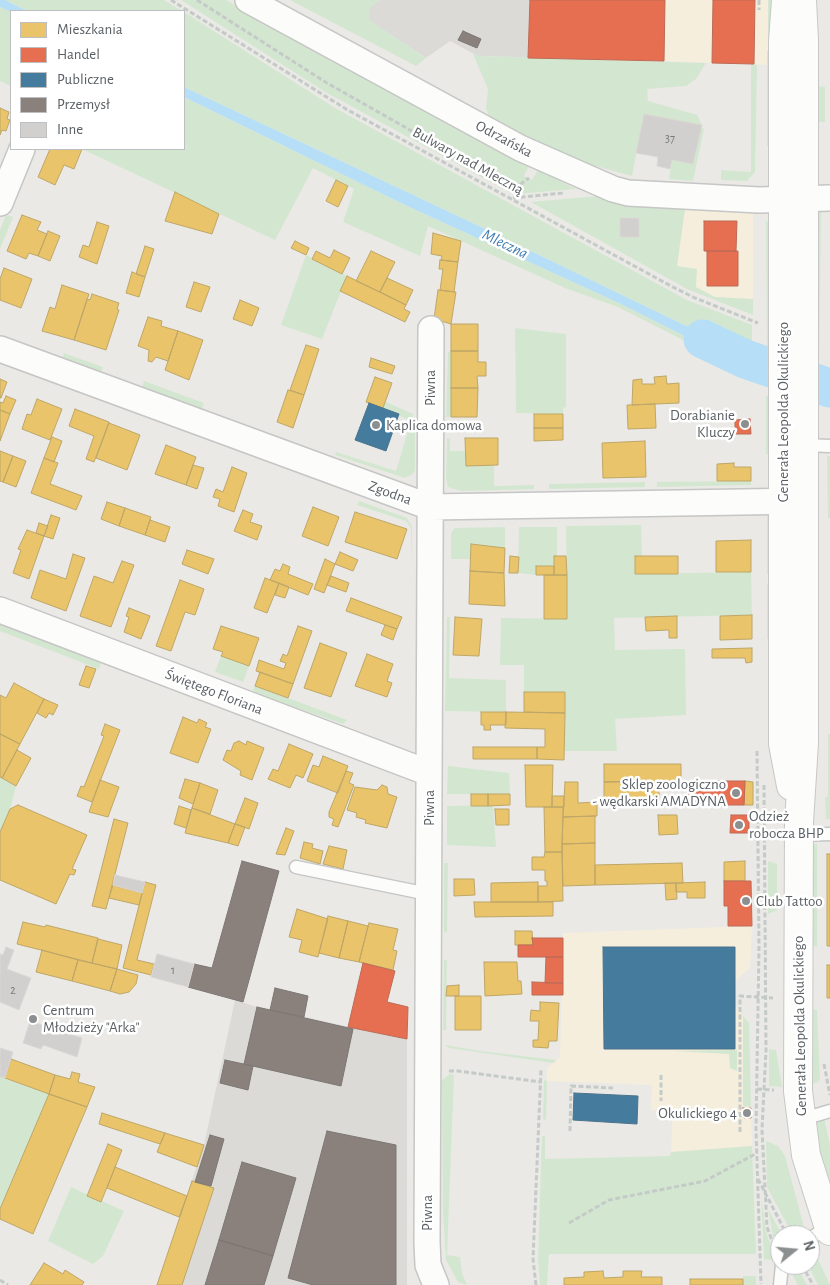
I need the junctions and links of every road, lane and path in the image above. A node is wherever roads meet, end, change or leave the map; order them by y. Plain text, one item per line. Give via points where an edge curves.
1 (171, 0) edge
2 (197, 0) edge
3 (248, 0) edge
4 (786, 0) edge
5 (802, 0) edge
6 (22, 150) edge
7 (539, 158) junction
8 (806, 199) edge
9 (0, 203) edge
10 (764, 325) dead end
11 (431, 329) dead end
12 (0, 349) edge
13 (793, 445) junction
14 (830, 446) edge
15 (793, 502) junction
16 (430, 507) junction
17 (0, 610) edge
18 (429, 774) junction
19 (764, 783) dead end
20 (799, 828) junction
21 (830, 834) edge
22 (296, 867) dead end
23 (428, 894) junction
24 (766, 997) junction
25 (773, 1005) dead end
26 (541, 1070) dead end
27 (444, 1073) dead end
28 (661, 1075) dead end
29 (541, 1082) junction
30 (613, 1088) dead end
31 (764, 1090) junction
32 (782, 1091) dead end
33 (661, 1101) dead end
34 (830, 1111) edge
35 (800, 1120) junction
36 (570, 1131) dead end
37 (740, 1132) dead end
38 (757, 1153) junction
39 (758, 1178) junction
40 (764, 1190) junction
41 (569, 1223) dead end
42 (782, 1225) edge
43 (824, 1231) edge
44 (770, 1237) edge
45 (0, 1280) edge
46 (8, 1285) edge
47 (436, 1285) edge
48 (536, 1285) edge
49 (761, 1285) edge

1 - 10 path, Bulwary nad Mleczną via 346,109 671,286
2 - 7 path via 327,83 509,186 524,183
3 - 7 street, Odrzańska
4 - 8 main road, Generała Leopolda Okulickiego via 783,41
5 - 8 main road, Generała Leopolda Okulickiego
6 - 9 street
7 - 8 street, Odrzańska via 628,193
8 - 13 main road, Generała Leopolda Okulickiego via 793,360
11 - 16 street, Piwna
12 - 16 street, Zgodna
13 - 14 lane
13 - 15 main road, Generała Leopolda Okulickiego
15 - 16 street, Zgodna
15 - 20 main road, Generała Leopolda Okulickiego via 782,744
16 - 18 street, Piwna
17 - 18 street, Świętego Floriana
18 - 23 street, Piwna
19 - 24 path
20 - 21 lane
20 - 35 main road, Generała Leopolda Okulickiego
22 - 23 lane
23 - 47 street, Piwna via 426,1242 428,1264
24 - 25 path via 773,996
24 - 31 path
24 - 37 path via 738,996
26 - 29 path
27 - 29 path via 458,1070
28 - 33 path
29 - 48 path via 534,1259
30 - 36 path via 571,1086
31 - 32 path
31 - 38 path via 757,1089
31 - 40 path
34 - 35 lane
35 - 43 main road, Generała Leopolda Okulickiego
38 - 39 path
38 - 41 path via 705,1181 609,1200
39 - 40 path
39 - 49 path
40 - 42 path
40 - 44 path
45 - 46 path

